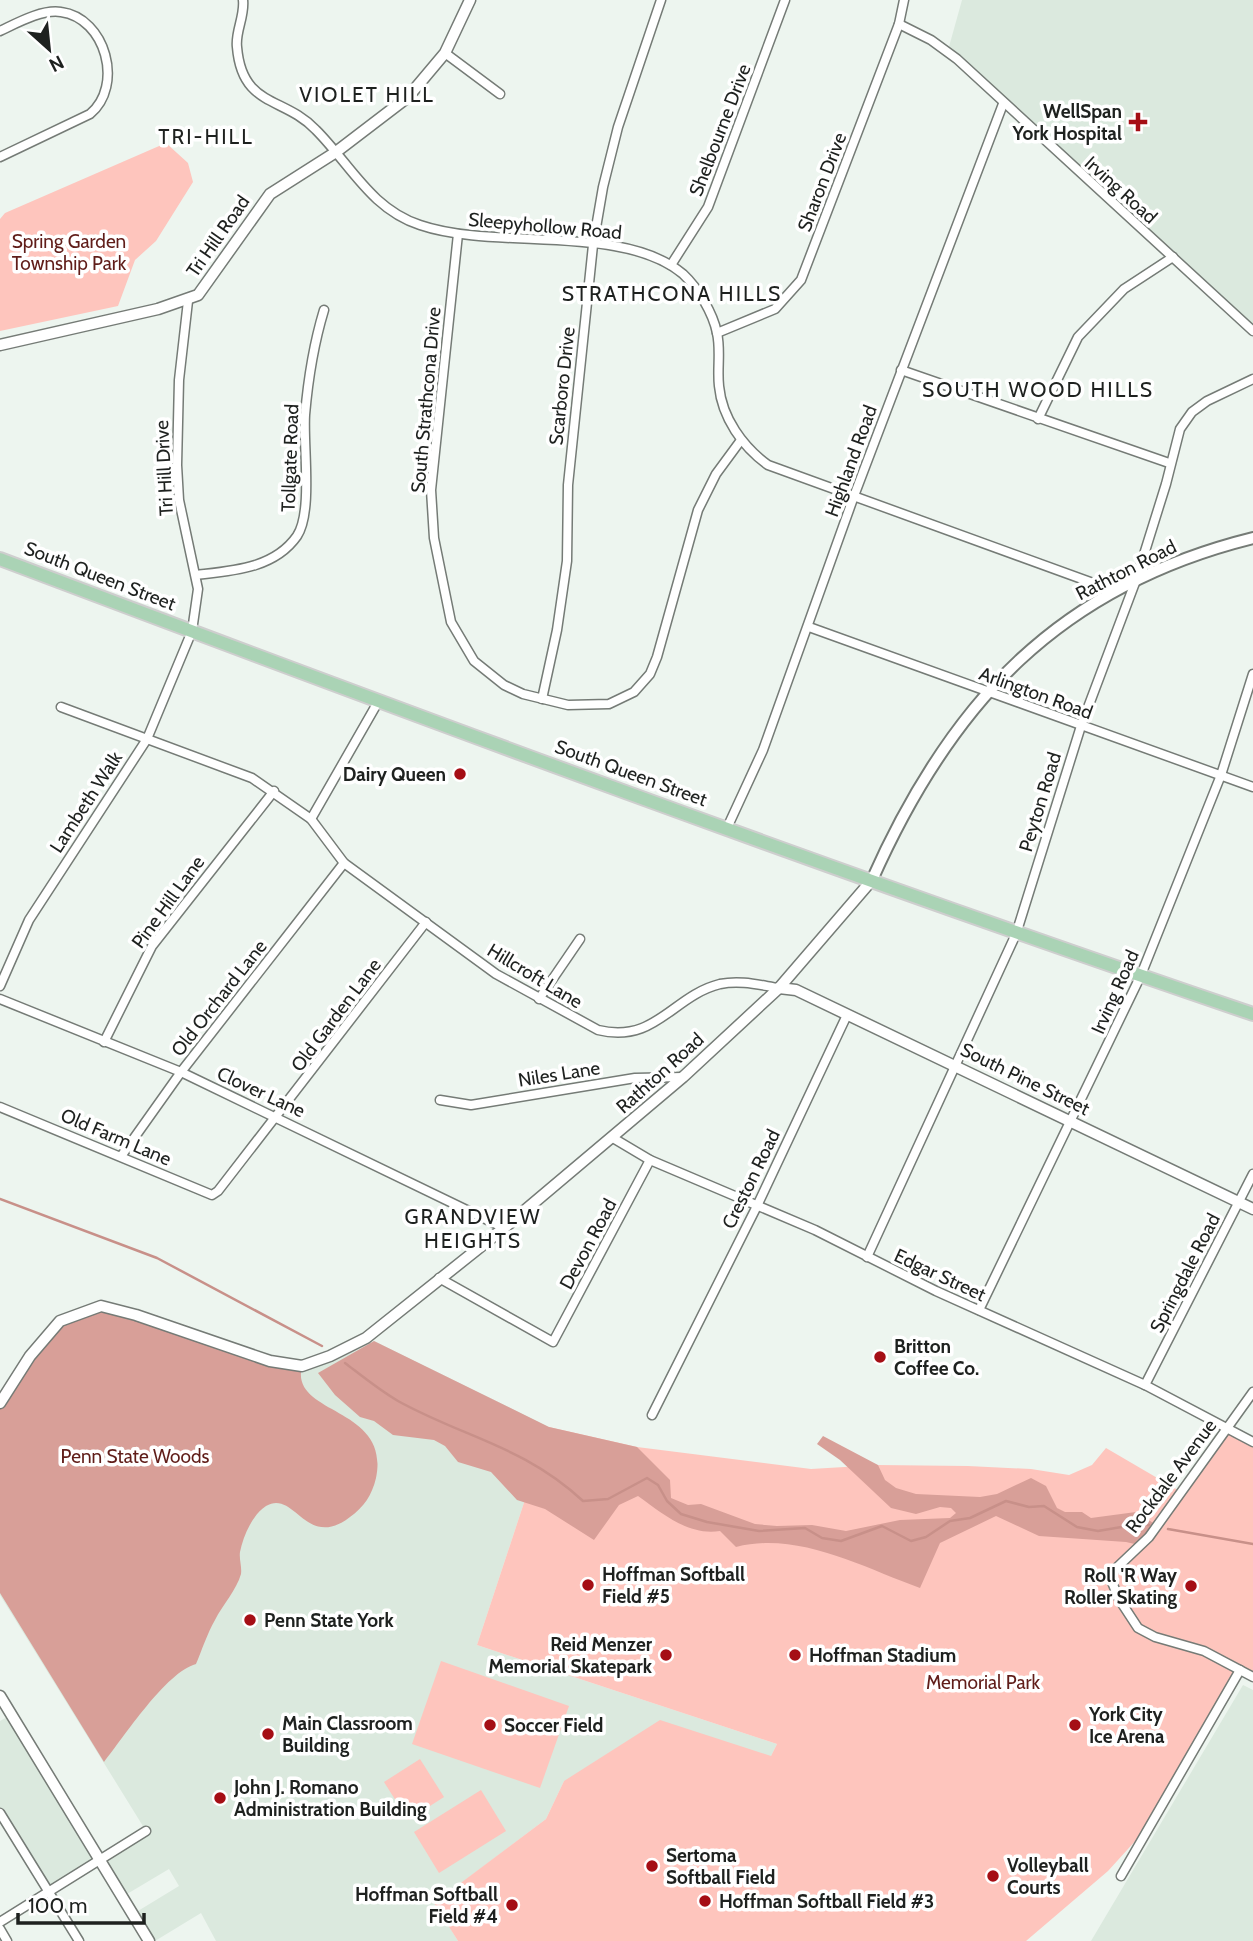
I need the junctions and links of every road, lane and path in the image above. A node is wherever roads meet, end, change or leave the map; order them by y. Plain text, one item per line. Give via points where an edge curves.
1 (470, 0) edge
2 (661, 0) edge
3 (785, 0) edge
4 (904, 0) edge
5 (246, 2) edge
6 (899, 24) junction
7 (0, 31) edge
8 (445, 53) junction
9 (499, 94) dead end
10 (1003, 104) junction
11 (336, 152) junction
12 (0, 157) edge
13 (458, 234) junction
14 (593, 245) junction
15 (1173, 257) junction
16 (671, 265) junction
17 (188, 301) junction
18 (324, 310) dead end
19 (1253, 331) edge
20 (717, 333) junction
21 (0, 345) edge
22 (901, 370) junction
23 (1253, 379) edge
24 (1038, 419) junction
25 (741, 440) junction
26 (1169, 463) junction
27 (854, 496) junction
28 (1253, 538) edge
29 (0, 559) edge
30 (196, 575) junction
31 (1136, 580) junction
32 (1115, 591) junction
33 (809, 627) junction
34 (192, 631) junction
35 (1253, 674) edge
36 (987, 692) junction
37 (542, 699) junction
38 (378, 702) junction
39 (61, 708) dead end
40 (1081, 726) junction
41 (147, 739) junction
42 (1221, 775) junction
43 (1253, 787) edge
44 (274, 791) junction
45 (311, 819) junction
46 (727, 828) junction
47 (344, 863) junction
48 (872, 880) junction
49 (426, 922) junction
50 (1016, 934) junction
51 (580, 939) dead end
52 (1142, 975) junction
53 (0, 986) edge
54 (779, 988) junction
55 (0, 999) edge
56 (539, 999) junction
57 (847, 1014) junction
58 (1253, 1014) edge
59 (104, 1042) junction
60 (958, 1065) junction
61 (181, 1072) junction
62 (682, 1077) junction
63 (440, 1100) dead end
64 (0, 1107) edge
65 (278, 1117) junction
66 (1070, 1121) junction
67 (613, 1138) junction
68 (122, 1155) junction
69 (650, 1160) junction
70 (1253, 1174) edge
71 (218, 1191) joint
72 (1239, 1202) junction
73 (757, 1206) junction
74 (1253, 1209) edge
75 (503, 1228) junction
76 (867, 1257) junction
77 (439, 1278) junction
78 (979, 1310) junction
79 (1145, 1385) junction
80 (1253, 1392) edge
81 (0, 1403) edge
82 (652, 1415) dead end
83 (1227, 1428) junction
84 (1253, 1442) edge
85 (1240, 1670) junction
86 (1253, 1677) edge
87 (0, 1696) edge
88 (0, 1813) edge
89 (146, 1832) dead end
90 (100, 1860) junction
91 (1121, 1876) dead end
92 (48, 1891) junction
93 (0, 1922) edge
94 (0, 1929) edge
95 (7, 1941) edge
96 (79, 1941) edge
97 (149, 1941) edge

1 - 8 street, Tri Hill Road
2 - 14 street, Scarboro Drive via 618,127
3 - 16 street, Shelbourne Drive via 708,208
4 - 6 street, Sharon Drive
5 - 11 street, Sleepyhollow Road via 236,45 247,84 267,102 314,127
6 - 10 street, Irving Road via 957,59
6 - 20 street, Sharon Drive via 801,279 775,309
7 - 12 street via 44,13 76,16 96,34 107,54 108,69 99,106 90,114
8 - 9 street
8 - 11 street, Tri Hill Road via 408,97
10 - 15 street, Irving Road
10 - 22 street, Highland Road
11 - 13 street, Sleepyhollow Road via 369,194 391,209 419,225
11 - 17 street, Tri Hill Road via 270,194 205,287
13 - 14 street, Sleepyhollow Road
13 - 37 street, South Strathcona Drive via 431,490 434,538 451,622 464,648 504,685
14 - 16 street, Sleepyhollow Road via 634,249
14 - 37 street, Scarboro Drive via 568,485 567,561
15 - 19 street, Irving Road
15 - 24 street via 1124,289 1078,337
16 - 20 street, Sleepyhollow Road via 695,288
17 - 21 street, Tri Hill Road
17 - 30 street, Tri Hill Drive via 179,380 177,465 179,500
18 - 30 street, Tollgate Road via 305,415 307,503 303,524 296,538 252,569
20 - 25 street, Sleepyhollow Road via 719,388
22 - 24 street
22 - 27 street, Highland Road
23 - 26 street, Peyton Road via 1192,412 1180,429
24 - 26 street
25 - 27 street, Sleepyhollow Road via 768,465
25 - 37 street via 716,474 698,510 650,674 634,692 609,704 583,706
26 - 31 street, Peyton Road
27 - 32 street, Sleepyhollow Road
27 - 33 street, Highland Road
28 - 31 main road, Rathton Road via 1178,561
29 - 34 main road, South Queen Street
30 - 34 street, Tri Hill Drive
31 - 32 main road, Rathton Road
31 - 40 street, Peyton Road
32 - 36 main road, Rathton Road via 1066,621
33 - 36 street, Arlington Road
33 - 46 street, Highland Road via 763,750
34 - 38 main road, South Queen Street
34 - 41 street, Lambeth Walk
35 - 42 street, Irving Road
36 - 40 street, Arlington Road
36 - 48 main road, Rathton Road via 927,770 897,822
38 - 45 street
38 - 46 main road, South Queen Street
39 - 41 street, Hillcroft Lane
40 - 42 street, Arlington Road
40 - 50 street, Peyton Road
41 - 44 street, Hillcroft Lane via 252,778
41 - 53 street, Lambeth Walk via 29,920
42 - 43 street, Arlington Road
42 - 52 street, Irving Road
44 - 45 street, Hillcroft Lane
44 - 59 street, Pine Hill Lane via 152,946
45 - 47 street, Hillcroft Lane
46 - 48 main road, South Queen Street
47 - 49 street, Hillcroft Lane
47 - 61 street, Old Orchard Lane
48 - 50 main road, South Queen Street
48 - 54 street, Rathton Road
49 - 56 street, Hillcroft Lane via 496,974
49 - 65 street, Old Garden Lane
50 - 52 main road, South Queen Street
50 - 60 street, Peyton Road
51 - 56 street
52 - 58 main road, South Queen Street
52 - 66 street, Irving Road
54 - 56 street, Hillcroft Lane via 742,981 718,985 654,1024 614,1034
54 - 57 street, South Pine Street via 796,990
54 - 62 street, Rathton Road
55 - 59 street, Clover Lane
57 - 60 street, South Pine Street
57 - 73 street, Creston Road
59 - 61 street, Clover Lane
60 - 66 street, South Pine Street
60 - 76 street, Peyton Road via 924,1128
61 - 65 street, Clover Lane
61 - 68 street, Old Orchard Lane
62 - 63 street, Niles Lane via 635,1077 471,1105
62 - 67 street, Rathton Road
64 - 68 street, Old Farm Lane
65 - 71 street, Old Garden Lane
65 - 75 street, Clover Lane
66 - 72 street, South Pine Street
66 - 78 street, Irving Road
67 - 69 street, Edgar Street
67 - 75 street, Rathton Road
68 - 71 street, Old Farm Lane via 212,1195
69 - 73 street, Edgar Street
69 - 77 street, Devon Road via 553,1342
70 - 72 street, Springdale Road
72 - 74 street, South Pine Street
72 - 79 street, Springdale Road
73 - 76 street, Edgar Street
73 - 82 street, Creston Road
75 - 77 street, Rathton Road
76 - 78 street, Edgar Street
77 - 81 street, Rathton Road via 366,1338 302,1366 270,1361 101,1306 60,1321 30,1356
78 - 79 street, Edgar Street
79 - 83 street, Edgar Street
80 - 83 street, Rockdale Avenue
83 - 84 street, Edgar Street
83 - 85 street, Rockdale Avenue via 1149,1538 1109,1575 1138,1628 1204,1651
85 - 86 street
85 - 91 street
87 - 90 street
88 - 92 street
89 - 90 street
90 - 92 street
90 - 97 street
92 - 93 street
92 - 96 street
94 - 95 street

